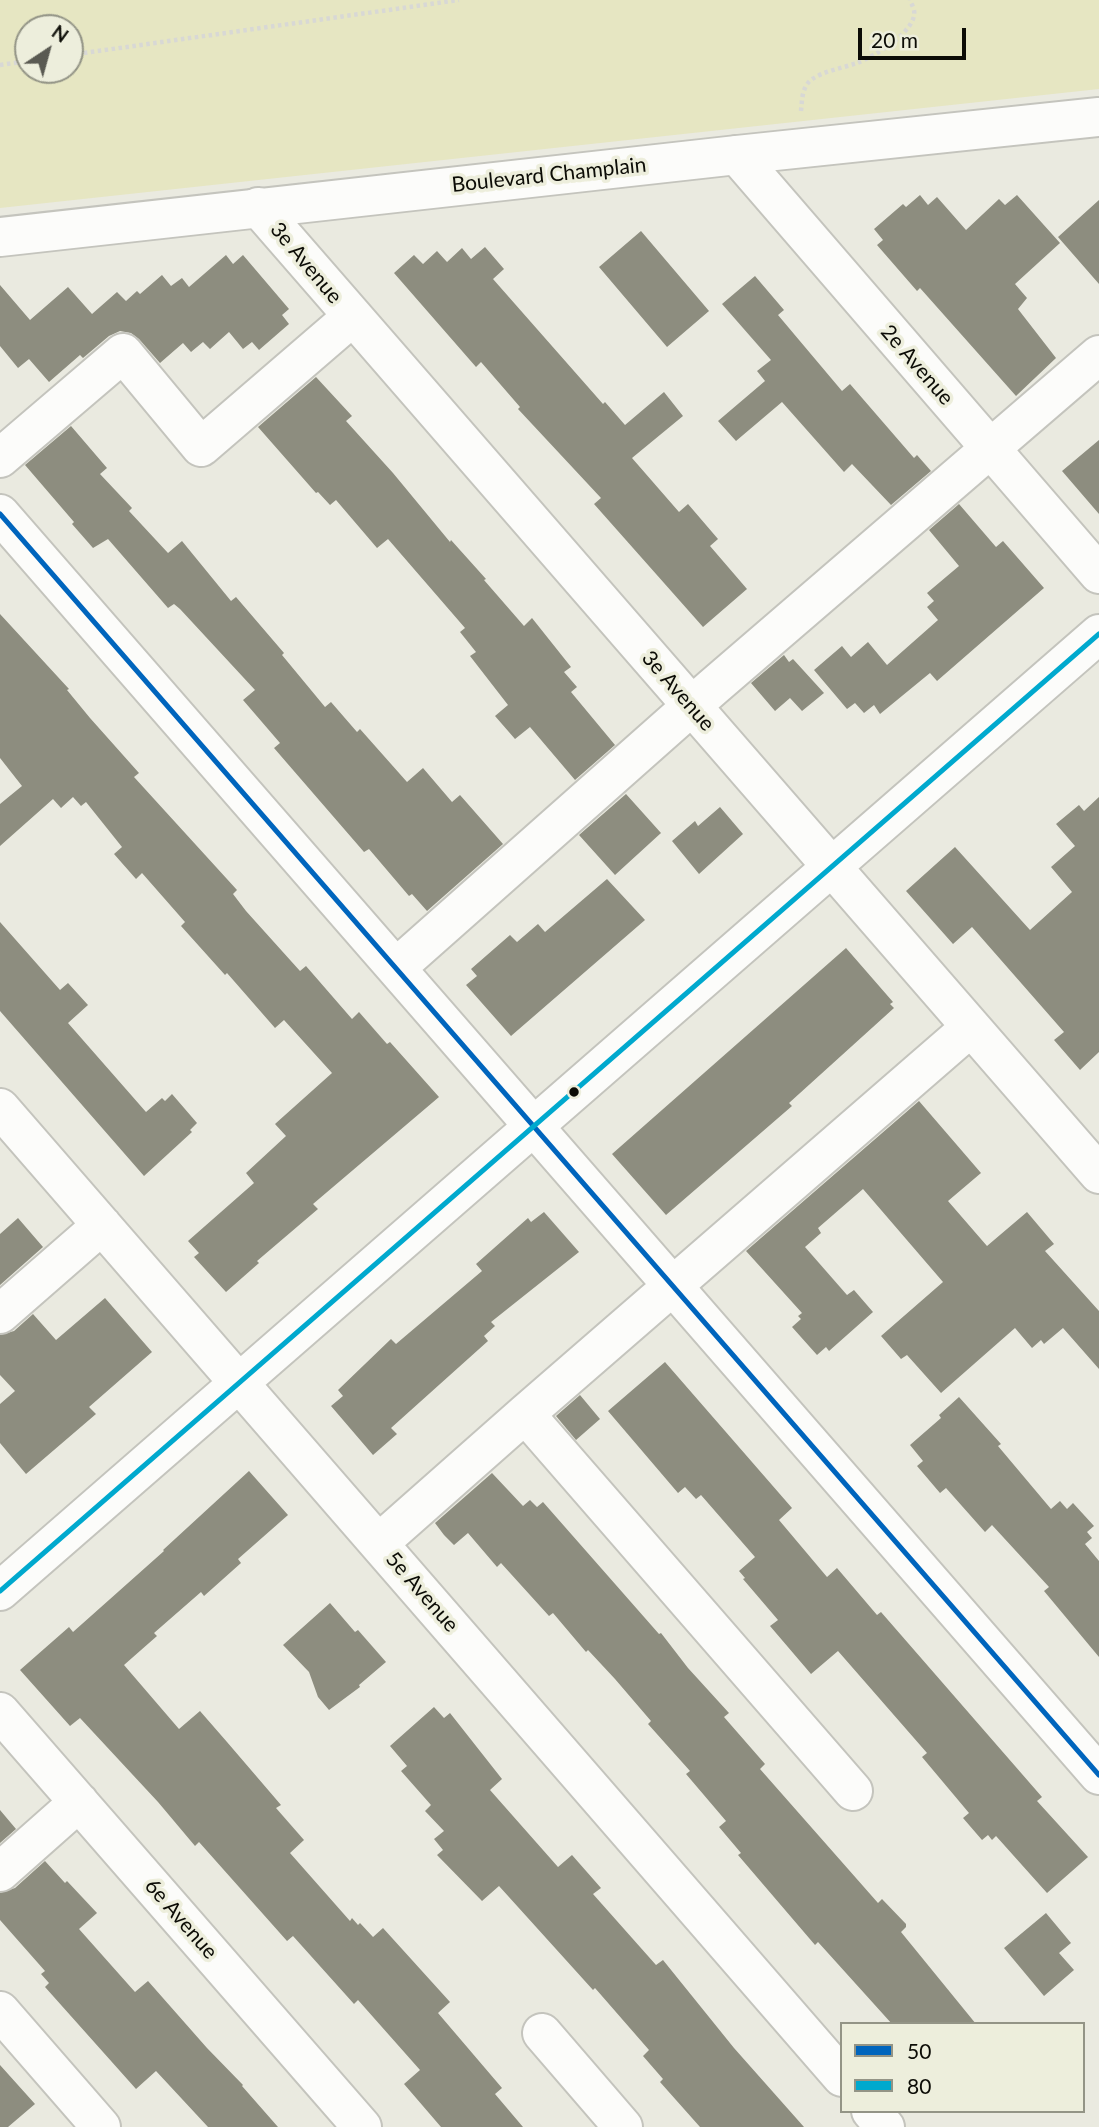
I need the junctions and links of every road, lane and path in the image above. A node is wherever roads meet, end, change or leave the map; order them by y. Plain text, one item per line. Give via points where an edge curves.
1 (459, 0) edge
2 (910, 0) edge
3 (84, 53) edge
4 (1099, 117) edge
5 (801, 121) dead end
6 (737, 155) junction
7 (258, 207) junction
8 (0, 237) edge
9 (352, 317) junction
10 (1099, 355) edge
11 (990, 449) junction
12 (0, 458) edge
13 (0, 514) edge
14 (1099, 574) edge
15 (1099, 634) edge
16 (692, 706) junction
17 (831, 867) junction
18 (396, 968) junction
19 (971, 1027) junction
20 (0, 1108) edge
21 (534, 1126) junction
22 (1099, 1174) edge
23 (102, 1225) junction
24 (672, 1288) junction
25 (0, 1314) edge
26 (240, 1383) junction
27 (525, 1414) junction
28 (379, 1543) junction
29 (0, 1591) edge
30 (0, 1712) edge
31 (1099, 1775) edge
32 (853, 1791) dead end
33 (79, 1802) junction
34 (0, 1872) edge
35 (0, 2011) edge
36 (542, 2033) dead end
37 (840, 2075) edge
38 (873, 2113) edge
39 (101, 2127) edge
40 (362, 2127) edge
41 (623, 2127) edge
42 (885, 2127) edge

1 - 3 path
2 - 5 path via 915,12 912,23 885,48 810,81 804,90
4 - 6 street, Boulevard Champlain
6 - 7 street, Boulevard Champlain
6 - 11 street, 2e Avenue
7 - 8 street, Boulevard Champlain
7 - 9 street, 3e Avenue
9 - 12 street via 201,447 123,353
9 - 16 street, 3e Avenue
10 - 11 street
11 - 14 street, 2e Avenue
11 - 16 street
13 - 18 street
15 - 17 street
16 - 17 street, 3e Avenue
16 - 18 street
17 - 19 street, 3e Avenue
17 - 21 street
18 - 21 street
19 - 22 street, 3e Avenue
19 - 24 street
20 - 23 street, 5e Avenue
21 - 24 street
21 - 26 street
23 - 25 street
23 - 26 street, 5e Avenue
24 - 27 street
24 - 31 street
26 - 28 street, 5e Avenue
26 - 29 street
27 - 28 street
27 - 32 street
28 - 37 street, 5e Avenue
30 - 33 street, 6e Avenue
33 - 34 street
33 - 40 street, 6e Avenue
35 - 39 street
36 - 41 street
38 - 42 street

